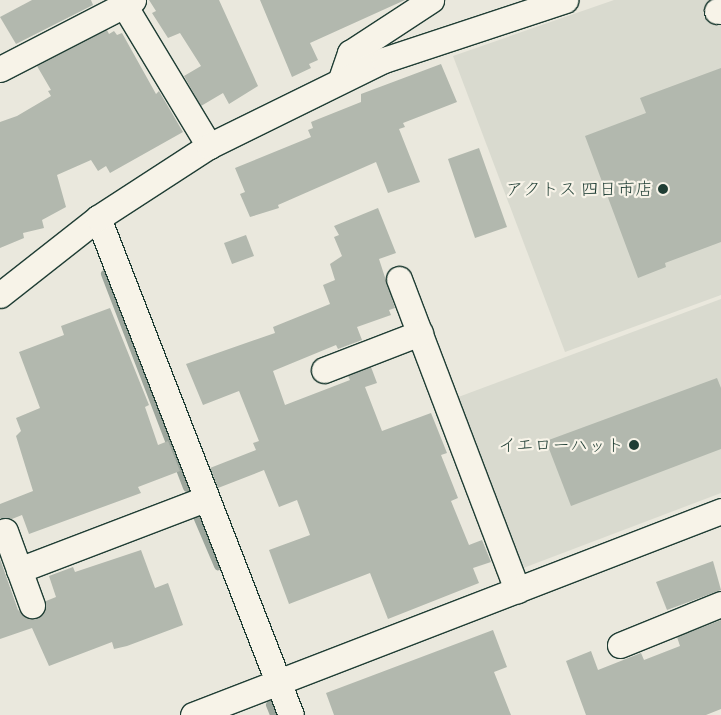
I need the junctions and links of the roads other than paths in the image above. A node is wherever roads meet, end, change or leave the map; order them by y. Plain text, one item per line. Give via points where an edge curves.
1 (431, 0) edge
2 (565, 0) edge
3 (128, 2) edge
4 (0, 69) edge
5 (341, 79) junction
6 (209, 146) junction
7 (98, 218) junction
8 (399, 279) dead end
9 (0, 295) edge
10 (420, 333) junction
11 (324, 370) dead end
12 (205, 499) junction
13 (721, 511) edge
14 (5, 532) dead end
15 (18, 570) junction
16 (517, 590) junction
17 (721, 604) edge
18 (32, 605) dead end
19 (620, 645) dead end
20 (278, 682) junction
21 (193, 715) edge
22 (291, 715) edge

1 - 5 street via 350,53
2 - 5 street via 384,60
3 - 4 street
3 - 6 street
5 - 6 street
6 - 7 street
7 - 9 street
7 - 12 street
8 - 10 street
10 - 11 street
10 - 16 street
12 - 15 street
12 - 20 street
13 - 16 street
14 - 15 street
15 - 18 street
16 - 20 street
17 - 19 street
20 - 21 street
20 - 22 street

